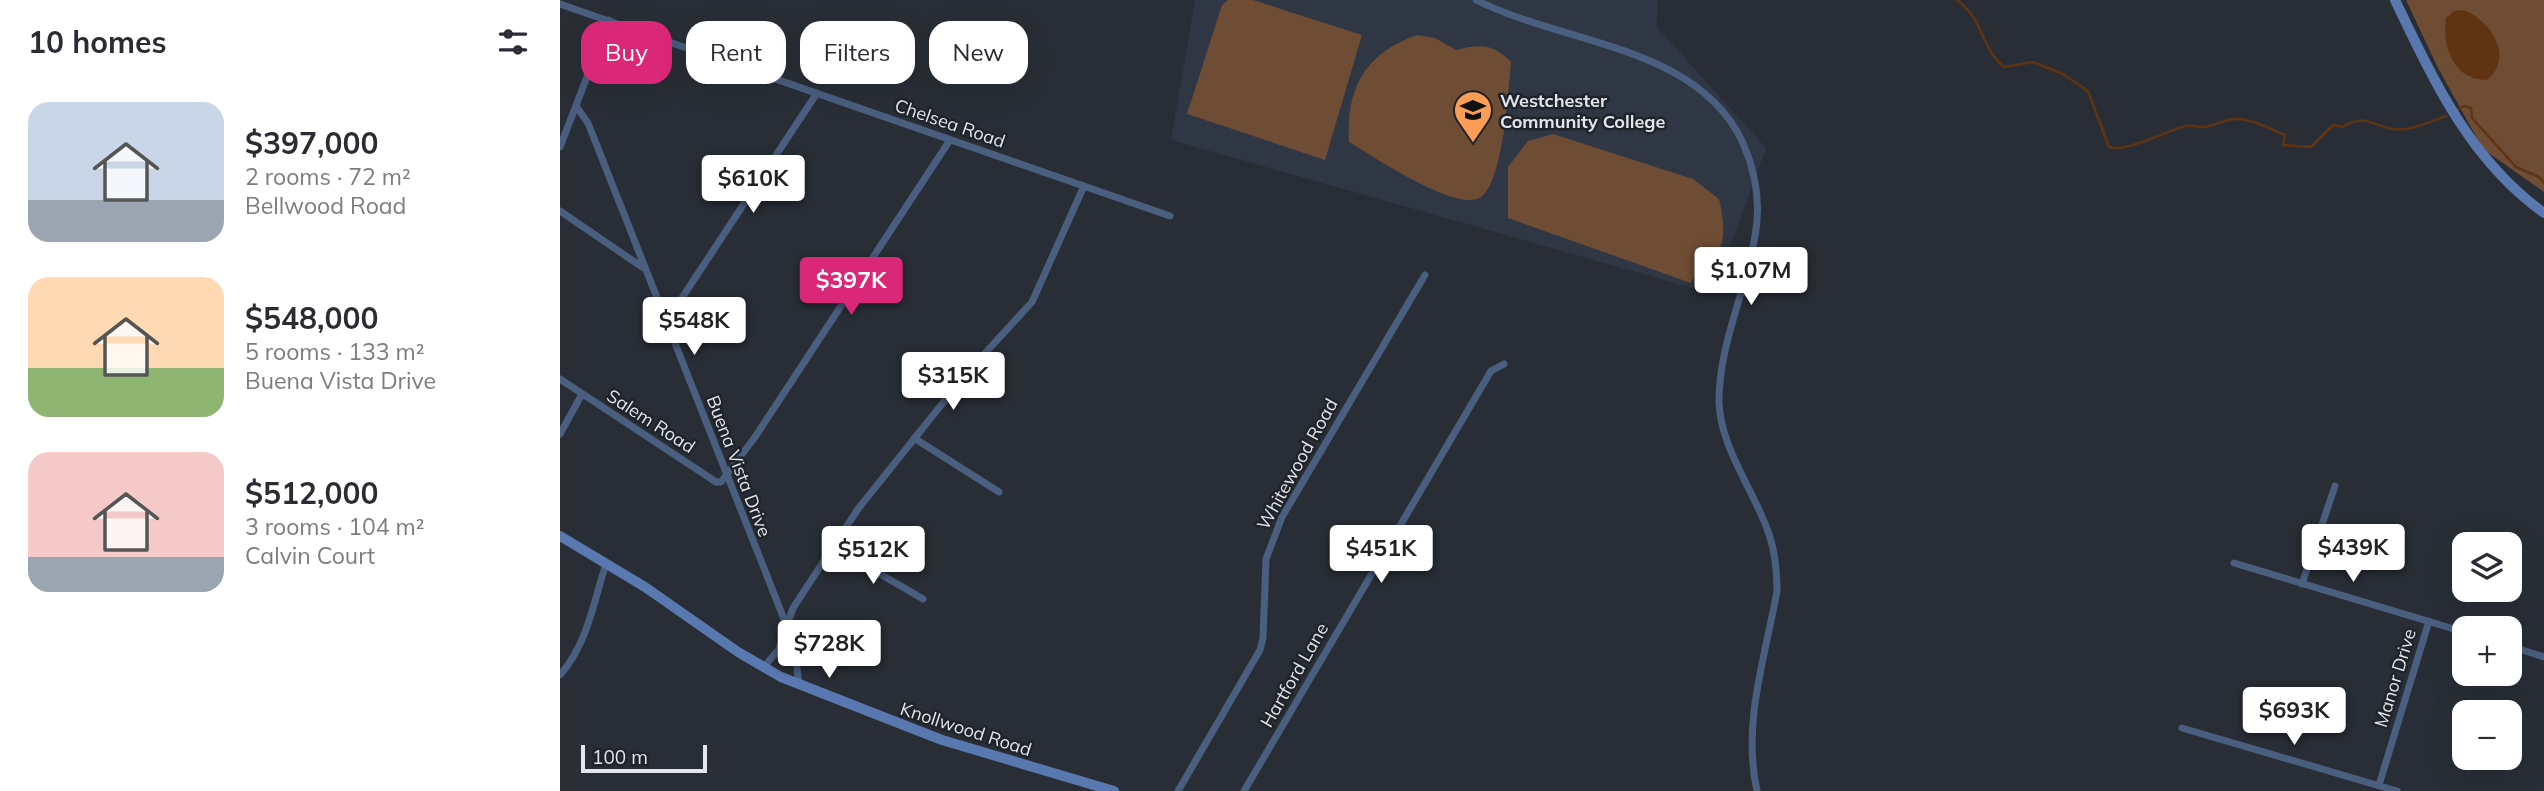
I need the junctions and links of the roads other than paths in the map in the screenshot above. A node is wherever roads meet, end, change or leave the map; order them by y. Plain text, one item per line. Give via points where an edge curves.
1 (1476, 0) edge
2 (2395, 0) edge
3 (560, 4) edge
4 (609, 20) junction
5 (817, 93) junction
6 (576, 106) junction
7 (950, 140) junction
8 (560, 147) edge
9 (1084, 186) junction
10 (560, 211) edge
11 (2544, 213) edge
12 (1170, 216) dead end
13 (643, 268) junction
14 (1425, 275) dead end
15 (666, 322) junction
16 (1504, 364) dead end
17 (560, 379) edge
18 (582, 394) junction
19 (560, 434) edge
20 (914, 439) junction
21 (727, 478) junction
22 (2335, 486) dead end
23 (999, 492) dead end
24 (560, 537) edge
25 (834, 547) junction
26 (2234, 563) dead end
27 (607, 564) junction
28 (2302, 584) junction
29 (923, 599) dead end
30 (2430, 621) junction
31 (786, 624) junction
32 (2452, 628) edge
33 (2522, 650) edge
34 (2544, 657) edge
35 (763, 668) junction
36 (560, 675) edge
37 (799, 685) junction
38 (2182, 728) dead end
39 (2379, 785) junction
40 (1114, 791) edge
41 (1178, 791) edge
42 (1244, 791) edge
43 (1756, 791) edge
44 (2397, 791) edge

1 - 43 street via 1669,68 1713,99 1733,124 1749,156 1757,186 1755,236 1723,360 1719,405 1732,452 1770,536 1777,574 1751,724
2 - 11 main road via 2465,134 2502,179
3 - 4 street, Chelsea Road
4 - 5 street, Chelsea Road
4 - 6 street
5 - 7 street, Chelsea Road
5 - 15 street
6 - 8 street
6 - 13 street, Buena Vista Drive via 588,123
7 - 9 street, Chelsea Road
7 - 21 street
9 - 12 street, Chelsea Road
9 - 20 street via 1032,302
10 - 13 street
13 - 15 street, Buena Vista Drive
14 - 41 street, Whitewood Road via 1282,517 1266,559 1260,650
15 - 21 street, Buena Vista Drive
16 - 42 street, Hartford Lane via 1491,371
17 - 18 street, Salem Road
18 - 19 street
18 - 21 street, Salem Road via 716,482
20 - 23 street
20 - 25 street
21 - 31 street, Buena Vista Drive
22 - 28 street
24 - 27 main road, Knollwood Road
25 - 29 street
25 - 31 street
26 - 28 street
27 - 35 main road, Knollwood Road
27 - 36 street via 583,642
28 - 30 street
30 - 32 street
30 - 39 street, Manor Drive
31 - 35 street via 779,649
31 - 37 street, Buena Vista Drive
33 - 34 street
35 - 37 main road, Knollwood Road
37 - 40 main road, Knollwood Road via 942,740
38 - 39 street
39 - 44 street

